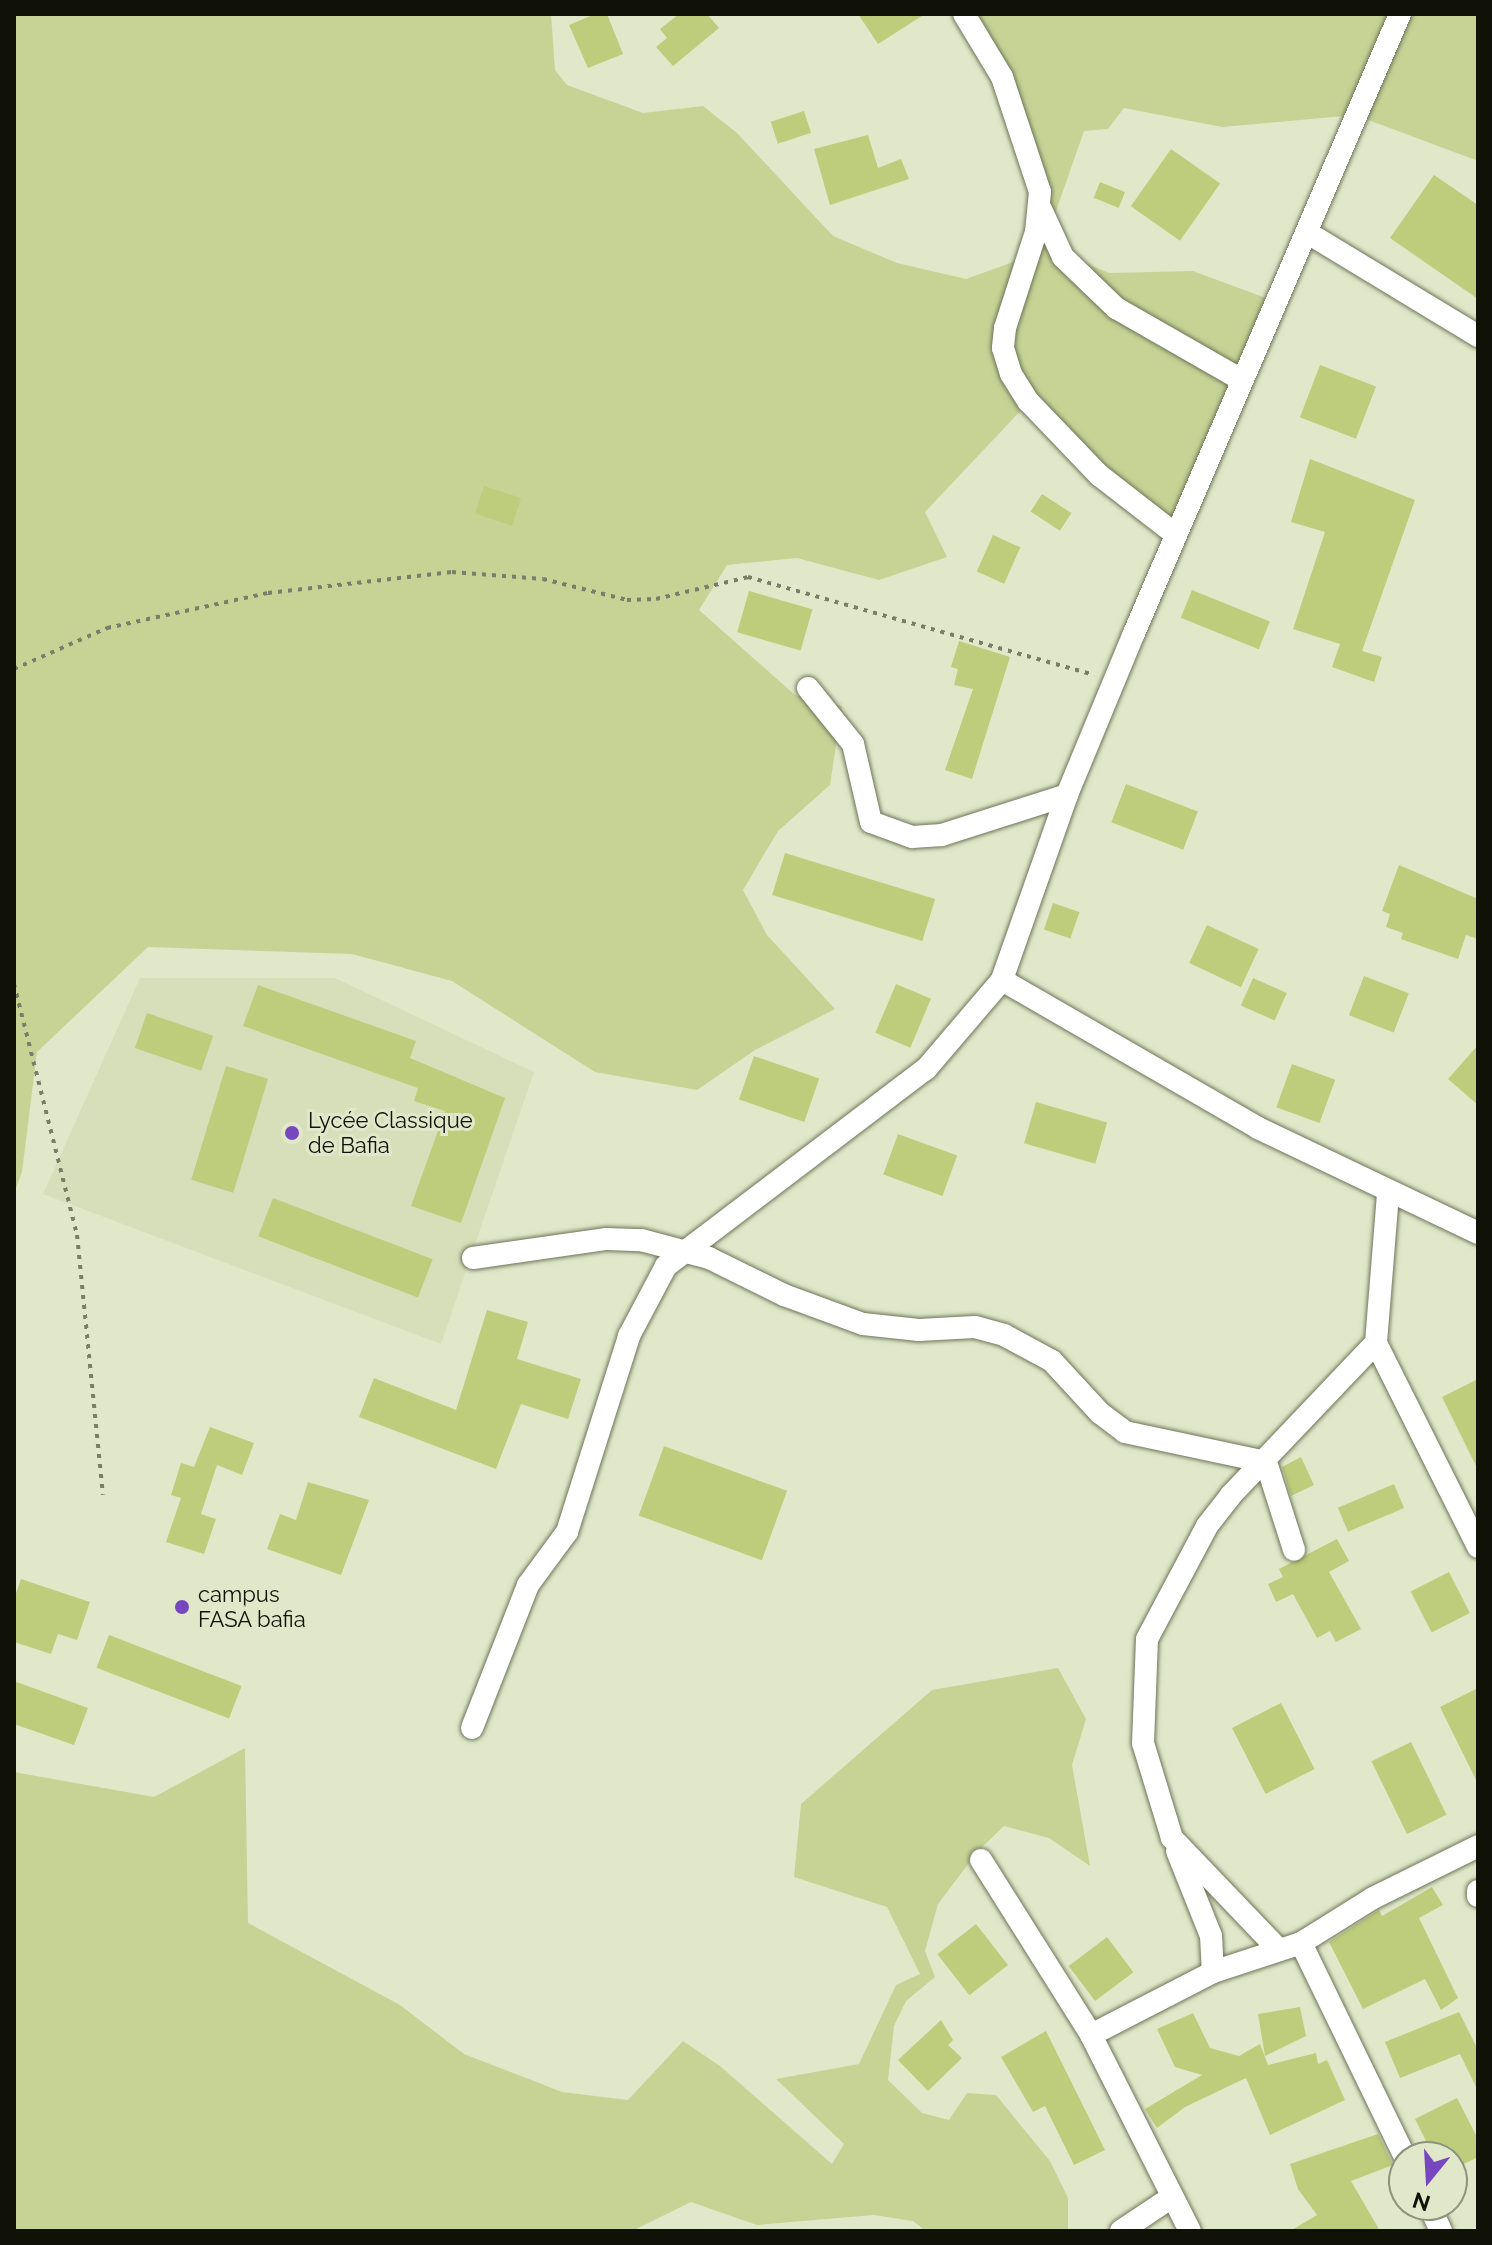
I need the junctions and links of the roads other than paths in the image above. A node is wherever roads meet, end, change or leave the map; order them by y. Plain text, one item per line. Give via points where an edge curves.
1 (964, 14) edge
2 (1400, 14) edge
3 (1041, 209) junction
4 (1308, 233) junction
5 (1478, 336) edge
6 (1240, 379) junction
7 (1175, 534) junction
8 (808, 688) dead end
9 (1067, 795) junction
10 (1002, 980) junction
11 (1388, 1193) junction
12 (1478, 1233) edge
13 (685, 1249) junction
14 (473, 1258) dead end
15 (1376, 1343) junction
16 (1266, 1462) junction
17 (1478, 1547) edge
18 (1294, 1550) dead end
19 (472, 1728) dead end
20 (1172, 1838) junction
21 (1478, 1846) edge
22 (981, 1860) dead end
23 (1301, 1943) junction
24 (1279, 1950) junction
25 (1213, 1972) junction
26 (1091, 2035) junction
27 (1397, 2141) edge
28 (1172, 2197) junction
29 (1121, 2231) edge
30 (1190, 2231) edge

1 - 3 street via 1002,77 1031,156
2 - 4 street
3 - 6 street via 1063,257 1116,308
3 - 7 street via 1005,328 1003,348 1011,374 1028,401 1099,475
4 - 5 street
4 - 6 street
6 - 7 street
7 - 9 street
8 - 9 street via 853,744 871,822 912,837 942,835
9 - 10 street
10 - 11 street via 1258,1128
10 - 13 street via 926,1069 782,1183
11 - 12 street
11 - 15 street
13 - 14 street via 607,1239
13 - 16 street via 863,1324 919,1330 975,1327 1004,1335 1052,1361 1125,1432
13 - 19 street via 666,1266 629,1336 567,1532 528,1585
15 - 16 street
15 - 17 street
16 - 18 street
16 - 20 street via 1207,1526 1147,1639 1143,1743
20 - 24 street
20 - 25 street via 1211,1936
21 - 23 street via 1373,1898
22 - 26 street
23 - 24 street
23 - 27 street
24 - 25 street
25 - 26 street
26 - 28 street
28 - 29 street
28 - 30 street

